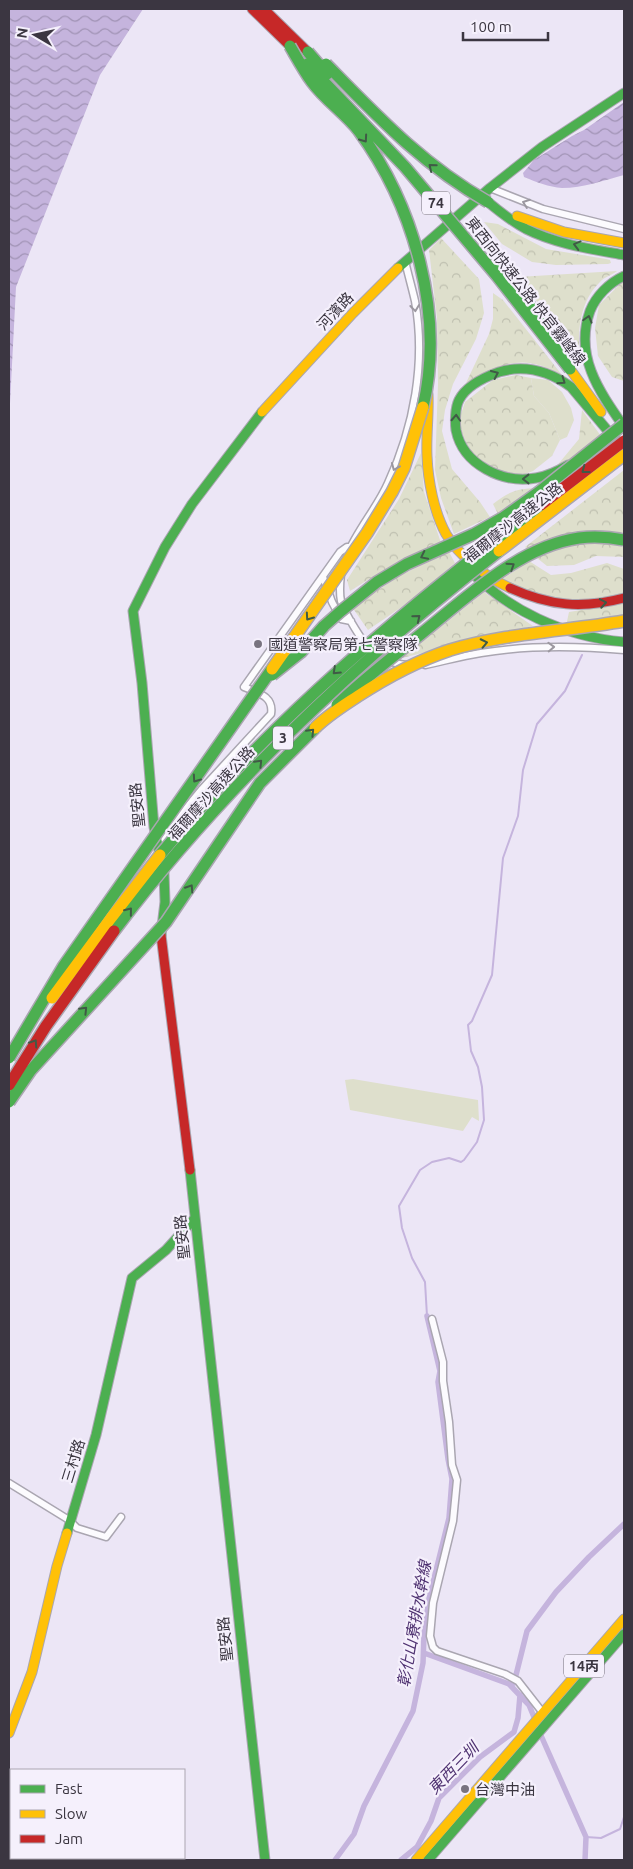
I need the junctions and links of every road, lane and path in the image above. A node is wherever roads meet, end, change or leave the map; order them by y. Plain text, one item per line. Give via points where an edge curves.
1 (252, 9) edge
2 (264, 9) edge
3 (290, 46) junction
4 (308, 52) junction
5 (624, 93) edge
6 (490, 188) junction
7 (488, 202) junction
8 (624, 229) edge
9 (624, 243) edge
10 (624, 255) edge
11 (405, 261) junction
12 (624, 276) edge
13 (573, 367) junction
14 (428, 390) junction
15 (624, 425) edge
16 (624, 433) edge
17 (624, 441) edge
18 (624, 448) edge
19 (585, 453) junction
20 (624, 455) edge
21 (448, 537) junction
22 (624, 540) edge
23 (350, 547) junction
24 (323, 577) junction
25 (624, 598) edge
26 (133, 610) joint
27 (351, 621) junction
28 (624, 621) edge
29 (624, 642) edge
30 (624, 650) edge
31 (265, 680) junction
32 (324, 719) junction
33 (157, 844) junction
34 (9, 1058) edge
35 (9, 1085) edge
36 (9, 1102) edge
37 (195, 1218) junction
38 (432, 1319) dead end
39 (9, 1483) edge
40 (121, 1517) dead end
41 (69, 1520) junction
42 (624, 1619) edge
43 (624, 1634) edge
44 (544, 1719) junction
45 (533, 1732) junction
46 (9, 1733) edge
47 (265, 1860) edge
48 (416, 1860) edge
49 (428, 1860) edge

1 - 3 main road, 東西向快速公路 快官霧峰線 / 74
2 - 4 main road, 東西向快速公路 快官霧峰線 / 74
3 - 13 main road, 東西向快速公路 快官霧峰線 / 74, bridge via 405,167
3 -> 14 main road, bridge via 312,82 357,129 381,163 407,218 430,316
7 -> 4 main road, bridge via 434,169 326,65
4 - 13 main road, 東西向快速公路 快官霧峰線 / 74, bridge via 422,174 505,274
5 - 6 main road, 河濱路 via 542,146
8 -> 6 street via 543,209
6 - 11 main road, 河濱路
7 - 9 main road via 564,232
10 -> 7 main road via 533,232
11 -> 23 street via 415,302 418,339 416,391 411,419 388,484
11 - 26 main road, 河濱路 via 259,415 192,504 165,547
15 -> 12 main road via 592,376 584,342 588,315 594,302 609,285
13 - 16 main road, 東西向快速公路 快官霧峰線 / 74
13 - 18 main road, 東西向快速公路 快官霧峰線 / 74
14 - 21 main road via 428,459 437,508
14 -> 31 main road, bridge via 407,460 392,492 346,565
15 - 19 main road, bridge
17 -> 34 main road, 福爾摩沙高速公路 / 3, bridge via 400,616 347,661 258,746 145,871
19 -> 18 main road, bridge via 565,467 538,479 494,474 480,467 460,443 455,421 458,402 475,384 503,370 517,367 546,372 570,387
19 -> 31 main road, bridge via 568,469 485,528 396,570 354,600 283,668
35 -> 20 main road, 福爾摩沙高速公路 / 3, bridge via 36,1040 121,920 201,824 262,759 373,654 524,531
21 -> 25 main road via 471,562 524,596 581,606
21 - 29 main road via 471,572 509,601 554,625 591,637
32 -> 22 main road, bridge via 349,692 514,563 566,541 594,537
23 - 24 street via 340,552
23 - 27 street via 342,568 340,590
24 - 27 street via 341,619
24 - 33 street via 244,688 266,696 271,702 271,714
26 - 33 main road, 聖安路
27 -> 30 street via 372,652 403,665 423,665 521,649 597,647
32 -> 28 main road, bridge via 393,675 451,650
31 -> 34 main road, bridge via 64,967
36 -> 32 main road, bridge via 30,1070 166,922 260,783
33 - 37 main road, 聖安路 via 165,890 161,937
37 - 41 main road, 三村路 via 166,1250 132,1278 96,1435
37 - 47 main road, 聖安路
38 - 44 street via 443,1362 452,1465 457,1480 453,1520 433,1603 430,1636 436,1651 518,1681
39 - 41 street
40 - 41 street via 106,1537 77,1528
41 - 46 main road, 三村路 via 32,1672
42 - 44 main road, 14丙
43 - 44 main road, 14丙
44 - 45 main road, 14丙
45 - 48 main road, 14丙
45 - 49 main road, 14丙

